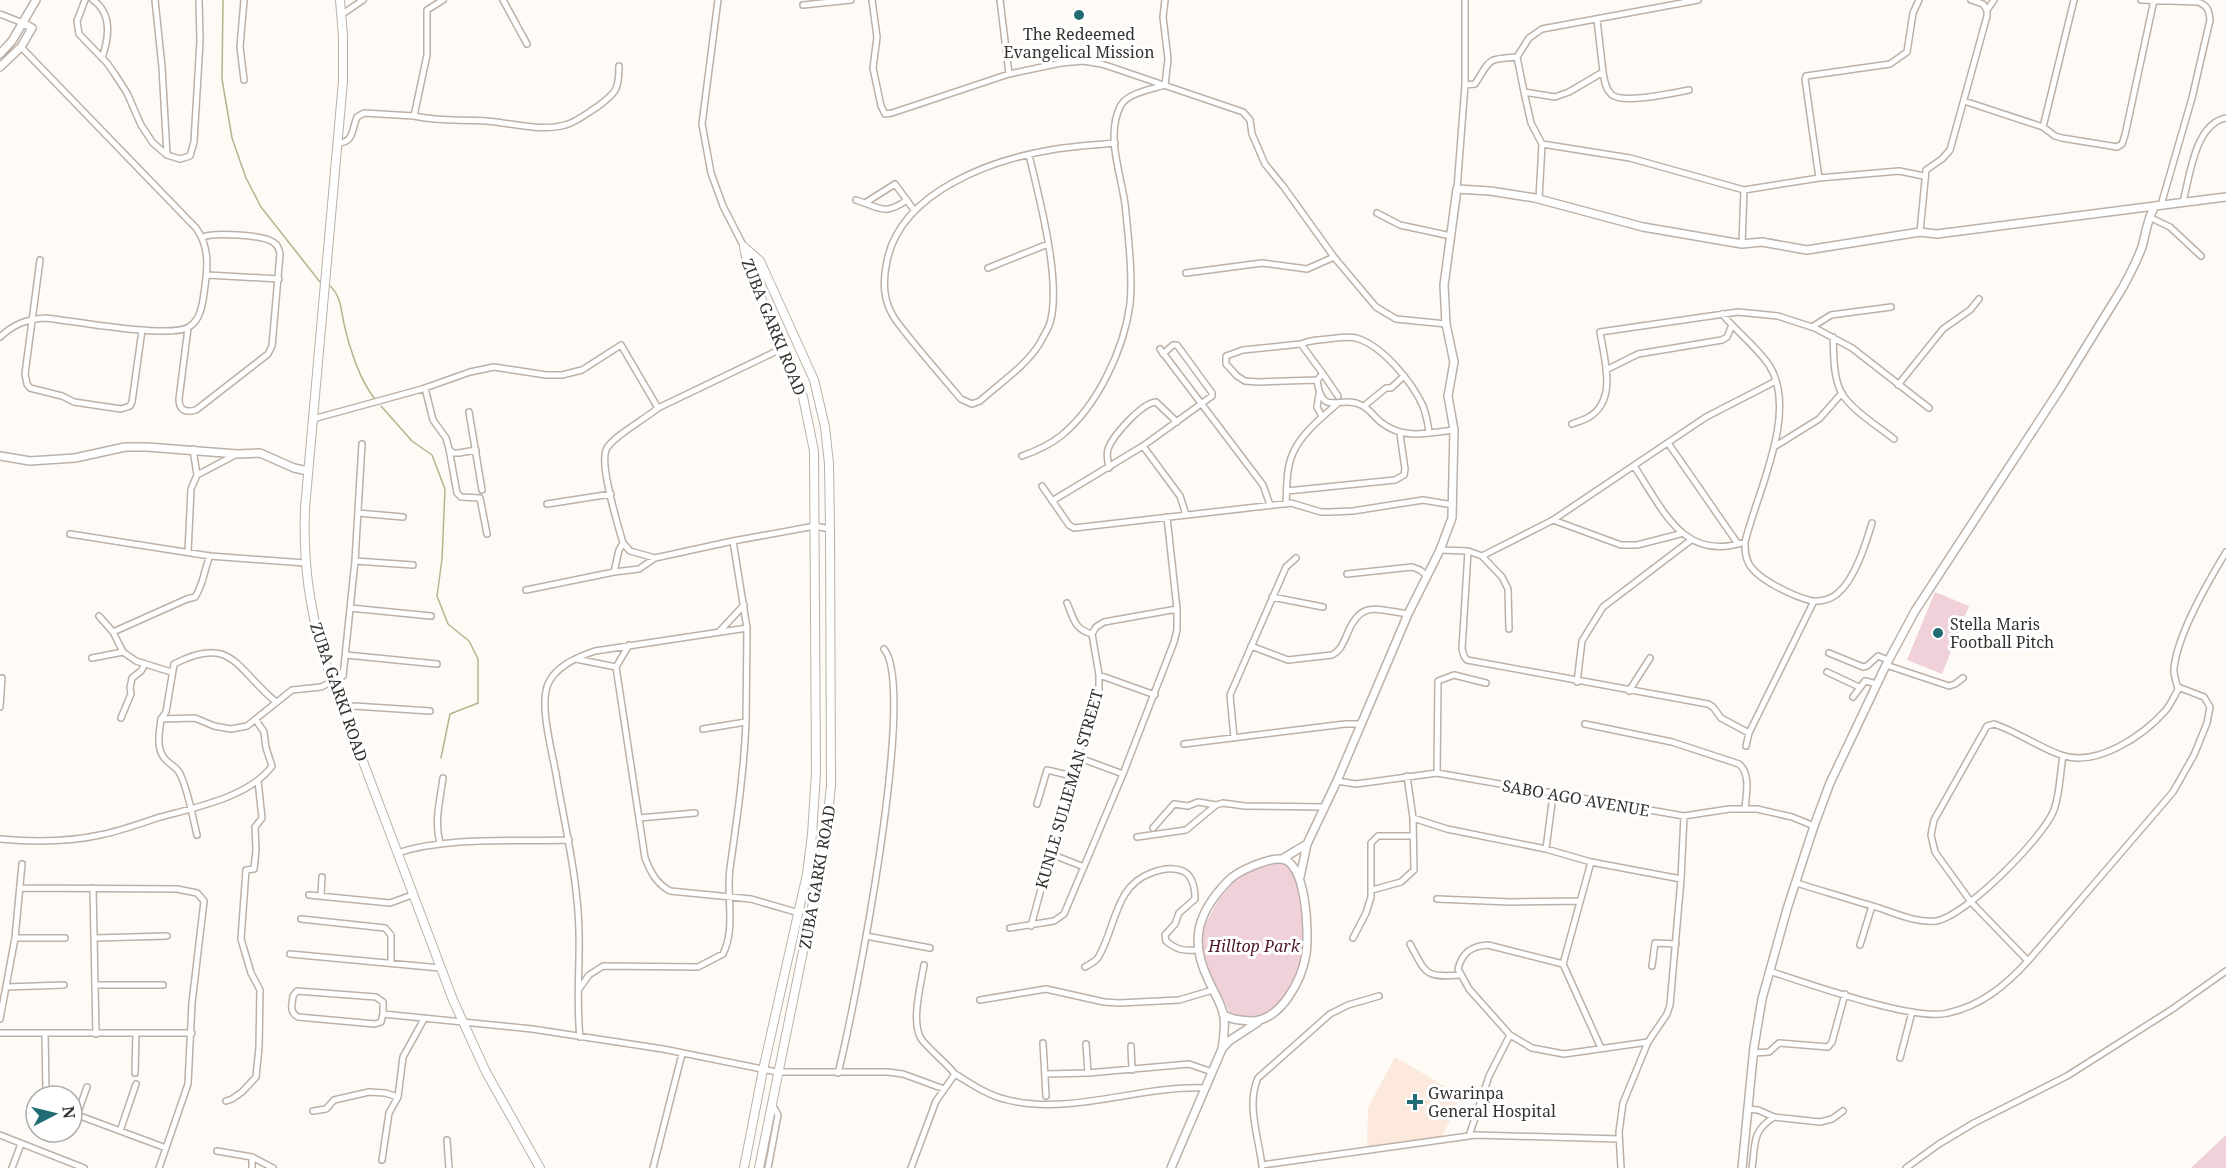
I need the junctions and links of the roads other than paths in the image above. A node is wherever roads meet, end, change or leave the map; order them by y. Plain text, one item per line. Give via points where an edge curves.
1 (36, 0) edge
2 (85, 0) edge
3 (93, 0) edge
4 (155, 0) edge
5 (199, 0) edge
6 (244, 0) edge
7 (340, 0) edge
8 (363, 0) edge
9 (443, 0) edge
10 (503, 0) edge
11 (718, 0) edge
12 (851, 0) edge
13 (872, 0) edge
14 (1000, 0) edge
15 (1165, 0) edge
16 (1465, 0) edge
17 (1698, 0) edge
18 (1919, 0) edge
19 (1971, 0) edge
20 (1994, 0) edge
21 (2074, 0) edge
22 (2141, 0) edge
23 (2154, 0) edge
24 (803, 5) dead end
25 (1987, 10) junction
26 (0, 14) edge
27 (341, 15) junction
28 (1597, 20) junction
29 (22, 23) junction
30 (12, 41) junction
31 (527, 44) dead end
32 (21, 47) junction
33 (0, 54) edge
34 (1517, 57) junction
35 (102, 58) junction
36 (619, 66) dead end
37 (0, 68) edge
38 (1603, 72) junction
39 (1009, 75) junction
40 (243, 80) dead end
41 (1165, 85) junction
42 (1465, 85) junction
43 (1689, 90) dead end
44 (1524, 92) junction
45 (1964, 101) junction
46 (414, 116) junction
47 (2226, 118) edge
48 (2043, 127) junction
49 (1115, 142) junction
50 (338, 143) junction
51 (1542, 144) junction
52 (167, 155) junction
53 (1029, 155) junction
54 (1924, 176) junction
55 (1819, 178) junction
56 (1457, 189) junction
57 (1744, 190) junction
58 (2226, 197) edge
59 (1539, 199) junction
60 (856, 200) dead end
61 (907, 200) junction
62 (2183, 202) junction
63 (865, 203) junction
64 (2158, 205) junction
65 (914, 210) junction
66 (1377, 213) dead end
67 (2149, 217) junction
68 (1920, 232) junction
69 (1451, 236) junction
70 (203, 237) junction
71 (1048, 244) junction
72 (1742, 244) junction
73 (744, 247) junction
74 (2202, 256) dead end
75 (1334, 257) junction
76 (40, 260) dead end
77 (988, 268) dead end
78 (1186, 273) dead end
79 (207, 275) junction
80 (279, 279) junction
81 (1979, 299) dead end
82 (1890, 307) dead end
83 (1722, 314) junction
84 (32, 319) junction
85 (1446, 324) junction
86 (1732, 325) junction
87 (1812, 327) junction
88 (188, 328) junction
89 (142, 330) junction
90 (0, 337) edge
91 (1833, 337) junction
92 (1301, 344) junction
93 (781, 349) junction
94 (1606, 370) junction
95 (1323, 374) junction
96 (1404, 376) junction
97 (1317, 380) junction
98 (1776, 381) junction
99 (1898, 385) junction
100 (425, 388) junction
101 (1842, 393) junction
102 (1319, 394) junction
103 (1338, 396) dead end
104 (1202, 403) junction
105 (1337, 404) junction
106 (1364, 406) junction
107 (658, 408) junction
108 (1929, 408) dead end
109 (469, 412) dead end
110 (1322, 417) junction
111 (313, 419) junction
112 (1177, 422) junction
113 (1572, 424) dead end
114 (1454, 430) junction
115 (1429, 433) junction
116 (1400, 434) junction
117 (1894, 439) dead end
118 (1668, 443) junction
119 (362, 444) dead end
120 (1143, 446) junction
121 (1774, 447) junction
122 (193, 449) junction
123 (449, 449) junction
124 (476, 450) junction
125 (237, 454) junction
126 (0, 456) edge
127 (1022, 456) dead end
128 (1634, 466) junction
129 (1109, 468) junction
130 (308, 471) junction
131 (196, 475) junction
132 (1042, 486) dead end
133 (482, 490) dead end
134 (1287, 491) junction
135 (611, 494) junction
136 (1052, 501) junction
137 (547, 504) dead end
138 (1287, 504) junction
139 (1270, 505) junction
140 (1454, 505) junction
141 (358, 513) junction
142 (1186, 515) junction
143 (403, 517) dead end
144 (1167, 517) junction
145 (1553, 520) junction
146 (1872, 523) dead end
147 (815, 526) junction
148 (830, 529) junction
149 (70, 534) dead end
150 (487, 534) dead end
151 (1680, 534) junction
152 (1691, 540) junction
153 (733, 541) junction
154 (1745, 542) junction
155 (623, 543) junction
156 (1738, 544) junction
157 (1440, 550) junction
158 (1468, 551) junction
159 (188, 552) junction
160 (2226, 552) edge
161 (210, 556) junction
162 (1482, 556) junction
163 (655, 558) junction
164 (1296, 558) dead end
165 (355, 561) junction
166 (305, 563) junction
167 (413, 565) dead end
168 (614, 572) junction
169 (1347, 574) dead end
170 (1427, 576) junction
171 (526, 590) dead end
172 (1272, 597) junction
173 (1814, 601) junction
174 (1067, 603) dead end
175 (744, 605) junction
176 (1323, 607) dead end
177 (350, 608) junction
178 (1177, 609) junction
179 (1408, 614) junction
180 (99, 616) dead end
181 (431, 616) dead end
182 (747, 628) junction
183 (1509, 629) dead end
184 (113, 632) junction
185 (719, 632) junction
186 (1092, 634) junction
187 (628, 645) junction
188 (1251, 646) junction
189 (884, 649) dead end
190 (123, 652) junction
191 (1829, 653) dead end
192 (346, 655) junction
193 (92, 658) dead end
194 (1650, 658) dead end
195 (574, 659) junction
196 (1887, 663) junction
197 (145, 664) junction
198 (436, 664) dead end
199 (616, 667) junction
200 (171, 672) junction
201 (1827, 672) dead end
202 (1099, 675) junction
203 (2, 678) dead end
204 (1962, 678) dead end
205 (1577, 682) junction
206 (333, 683) junction
207 (1486, 683) dead end
208 (1877, 684) junction
209 (1858, 687) junction
210 (2178, 687) junction
211 (1629, 691) junction
212 (1155, 695) junction
213 (1853, 697) dead end
214 (276, 702) junction
215 (0, 707) edge
216 (344, 710) junction
217 (430, 711) dead end
218 (121, 718) dead end
219 (161, 719) junction
220 (256, 720) junction
221 (746, 722) junction
222 (1362, 724) junction
223 (1585, 724) dead end
224 (703, 729) dead end
225 (1749, 733) junction
226 (1234, 738) junction
227 (1184, 744) dead end
228 (1746, 747) dead end
229 (2063, 756) junction
230 (1077, 757) junction
231 (1123, 774) junction
232 (1437, 774) junction
233 (1072, 776) junction
234 (1407, 776) junction
235 (443, 778) dead end
236 (258, 781) junction
237 (1337, 781) junction
238 (1553, 795) junction
239 (1037, 804) dead end
240 (1216, 805) junction
241 (1324, 807) junction
242 (190, 808) junction
243 (1745, 808) junction
244 (695, 813) dead end
245 (1684, 816) junction
246 (639, 818) junction
247 (1413, 818) junction
248 (1814, 826) junction
249 (1153, 828) dead end
250 (198, 834) dead end
251 (1413, 836) junction
252 (1137, 837) dead end
253 (0, 839) edge
254 (569, 840) junction
255 (441, 844) junction
256 (1307, 844) junction
257 (1546, 849) junction
258 (397, 853) junction
259 (1051, 854) junction
260 (1282, 859) junction
261 (1591, 862) junction
262 (22, 864) dead end
263 (1084, 867) junction
264 (322, 877) dead end
265 (1300, 877) junction
266 (1681, 879) junction
267 (1796, 883) junction
268 (21, 888) junction
269 (93, 888) junction
270 (1372, 890) junction
271 (309, 895) dead end
272 (412, 895) junction
273 (321, 896) junction
274 (730, 897) junction
275 (1437, 899) dead end
276 (1579, 901) junction
277 (1971, 902) junction
278 (1872, 906) junction
279 (799, 913) junction
280 (301, 919) dead end
281 (1031, 926) junction
282 (1010, 928) dead end
283 (167, 936) dead end
284 (866, 936) junction
285 (15, 938) junction
286 (65, 938) dead end
287 (95, 938) junction
288 (1353, 938) dead end
289 (1410, 944) dead end
290 (1676, 944) junction
291 (1860, 945) dead end
292 (930, 948) dead end
293 (1197, 950) junction
294 (290, 954) dead end
295 (2028, 961) junction
296 (391, 963) junction
297 (1563, 964) junction
298 (924, 965) dead end
299 (1652, 966) dead end
300 (1085, 967) dead end
301 (440, 968) junction
302 (2226, 970) edge
303 (1770, 971) junction
304 (1459, 975) junction
305 (64, 985) dead end
306 (95, 985) junction
307 (163, 985) dead end
308 (6, 987) junction
309 (1213, 990) junction
310 (578, 991) junction
311 (1845, 994) junction
312 (1379, 996) dead end
313 (980, 1000) dead end
314 (1912, 1012) junction
315 (383, 1014) junction
316 (1223, 1014) junction
317 (0, 1019) edge
318 (424, 1019) junction
319 (1262, 1020) junction
320 (463, 1024) junction
321 (0, 1033) edge
322 (45, 1033) junction
323 (136, 1033) junction
324 (192, 1033) junction
325 (96, 1034) junction
326 (1510, 1035) junction
327 (580, 1036) junction
328 (1648, 1042) junction
329 (1043, 1043) dead end
330 (1086, 1044) dead end
331 (1131, 1046) dead end
332 (1601, 1048) junction
333 (1222, 1049) junction
334 (1753, 1053) junction
335 (682, 1054) junction
336 (1900, 1058) dead end
337 (763, 1070) junction
338 (1132, 1070) junction
339 (777, 1072) junction
340 (1212, 1072) junction
341 (838, 1073) junction
342 (135, 1074) dead end
343 (955, 1074) junction
344 (1046, 1074) junction
345 (1088, 1074) junction
346 (46, 1084) edge
347 (136, 1084) dead end
348 (87, 1087) dead end
349 (1205, 1088) junction
350 (944, 1089) junction
351 (84, 1094) edge
352 (1046, 1096) dead end
353 (398, 1097) junction
354 (226, 1101) dead end
355 (771, 1106) junction
356 (1747, 1109) junction
357 (313, 1111) dead end
358 (1843, 1111) dead end
359 (84, 1117) edge
360 (1774, 1117) junction
361 (120, 1131) junction
362 (0, 1135) edge
363 (1469, 1136) junction
364 (1619, 1139) junction
365 (447, 1140) dead end
366 (21, 1144) junction
367 (166, 1148) junction
368 (217, 1150) dead end
369 (252, 1157) junction
370 (381, 1160) dead end
371 (1262, 1166) edge
372 (12, 1168) edge
373 (84, 1168) edge
374 (159, 1168) edge
375 (252, 1168) edge
376 (273, 1168) edge
377 (449, 1168) edge
378 (540, 1168) edge
379 (653, 1168) edge
380 (744, 1168) edge
381 (759, 1168) edge
382 (768, 1168) edge
383 (911, 1168) edge
384 (1170, 1168) edge
385 (1621, 1168) edge
386 (1742, 1168) edge
387 (1752, 1168) edge
388 (1906, 1168) edge

1 - 29 street
2 - 35 street via 77,21 79,34
3 - 35 street via 107,20
4 - 52 street
5 - 52 street via 194,142 190,156 185,159
6 - 40 street via 240,47
7 - 27 main road, ZUBA GARKI ROAD
8 - 27 street
9 - 46 street via 427,10 427,55
10 - 31 street
11 - 73 street via 702,124 711,174
12 - 24 street
13 - 39 street via 877,37 873,68 885,114
14 - 39 street
15 - 41 street
16 - 42 street
17 - 28 street
18 - 55 street via 1907,52 1901,58 1890,64 1806,76
19 - 25 street
20 - 25 street
21 - 48 street
22 - 23 street
23 - 48 street via 2122,144 2117,147 2062,138
23 - 64 street via 2198,2 2209,10 2210,20 2192,98
25 - 45 street
26 - 29 street
27 - 50 main road, ZUBA GARKI ROAD via 343,62
28 - 34 street via 1542,29 1529,38
28 - 38 street
29 - 30 street
29 - 32 street via 32,28
30 - 32 street
30 - 33 street
32 - 37 street
32 - 70 street
34 - 42 street via 1496,58 1487,64 1475,84
34 - 44 street
35 - 52 street via 127,93 148,137
36 - 46 street via 616,91 567,125 440,121
38 - 43 street via 1610,94 1624,100
38 - 44 street via 1555,97
39 - 41 street via 1083,61
41 - 49 street via 1137,93 1122,103 1116,115
41 - 75 street via 1243,112 1251,120 1252,134 1265,164
42 - 56 street
44 - 51 street via 1531,123
45 - 48 street
45 - 54 street via 1950,150
46 - 50 street via 364,113 357,117 348,140
47 - 62 street via 2215,120 2204,131
49 - 53 street
49 - 127 street via 1130,267 1125,328 1095,397 1062,435
50 - 111 main road, ZUBA GARKI ROAD
51 - 57 street via 1630,158
51 - 59 street
53 - 65 street via 965,177
53 - 71 street
54 - 55 street via 1899,171
54 - 68 street
55 - 57 street
56 - 59 street via 1490,190
56 - 69 street
57 - 72 street
58 - 62 street
59 - 72 street via 1643,227
60 - 63 street
61 - 63 street via 885,210
61 - 63 street via 895,184
61 - 65 street
62 - 64 street
64 - 67 street
64 - 68 street via 1937,234
65 - 71 street via 890,247 882,282 891,313 961,399 972,404 1027,360 1050,323 1053,299
66 - 69 street via 1401,225
67 - 74 street via 2170,227
67 - 196 street via 2142,248 2119,294 1915,611
68 - 72 street via 1807,250 1762,242
69 - 85 street via 1444,285
70 - 79 street
70 - 80 street via 215,234 272,241 280,254
71 - 77 street
73 - 93 main road, ZUBA GARKI ROAD via 748,267
73 - 148 main road, ZUBA GARKI ROAD via 760,261 814,380 829,464
75 - 78 street via 1307,269 1262,263
75 - 85 street via 1385,313 1396,319
76 - 84 street
79 - 80 street
79 - 88 street via 202,307
80 - 88 street via 268,354 190,412 179,406
81 - 99 street via 1943,329
82 - 87 street via 1831,315
83 - 86 street
83 - 87 street via 1758,313
83 - 94 street via 1600,332
84 - 89 street
84 - 89 street via 25,374 30,388 74,402 121,409 132,402
84 - 90 street via 15,325
85 - 114 street via 1454,362 1448,396
86 - 94 street via 1722,340 1638,354
86 - 98 street via 1756,349
87 - 91 street
88 - 89 street
91 - 99 street
91 - 101 street
92 - 95 street
92 - 96 street via 1355,338 1376,348
92 - 97 street via 1243,350 1226,356 1226,364 1245,381
93 - 107 street
93 - 147 main road, ZUBA GARKI ROAD via 803,397 814,451
94 - 113 street via 1603,402 1592,416
95 - 97 street
95 - 103 street
96 - 106 street
96 - 115 street via 1424,409
97 - 102 street
98 - 118 street via 1706,417
98 - 121 street via 1780,419
99 - 108 street
100 - 107 street via 494,367 562,375 582,370 621,345
100 - 111 street
100 - 123 street via 433,420
101 - 117 street
101 - 121 street via 1819,419
102 - 105 street via 1330,404
102 - 110 street via 1317,407
104 - 104 street via 1161,352 1177,345 1212,393
104 - 112 street
104 - 139 street via 1263,485
105 - 106 street via 1354,402
105 - 110 street
106 - 116 street
107 - 135 street via 605,450 604,472
109 - 124 street
110 - 134 street via 1292,454
111 - 130 main road, ZUBA GARKI ROAD
112 - 120 street
112 - 129 street via 1156,402 1143,406 1109,447
114 - 115 street
114 - 140 street
115 - 116 street
116 - 134 street via 1405,469 1404,475 1395,480
118 - 128 street
118 - 156 street
119 - 141 street
120 - 129 street
120 - 142 street via 1180,496
121 - 154 street
122 - 125 street
122 - 126 street via 125,447 75,458 30,461
122 - 131 street
123 - 124 street via 453,453
123 - 150 street via 457,493 461,497 480,498
124 - 133 street
125 - 130 street via 260,453
125 - 131 street
128 - 145 street
128 - 151 street
129 - 136 street
130 - 166 main road, ZUBA GARKI ROAD
131 - 159 street via 190,489
132 - 136 street
134 - 138 street
135 - 137 street
135 - 155 street
136 - 144 street via 1074,528
138 - 139 street
138 - 140 street via 1321,512 1423,500
139 - 142 street
140 - 157 street
141 - 143 street
141 - 165 street
142 - 144 street
144 - 178 street
145 - 151 street via 1621,545
145 - 162 street
146 - 173 street via 1846,584 1831,598
147 - 148 street
147 - 153 street
147 - 279 main road, ZUBA GARKI ROAD via 816,773 812,835
148 - 339 main road, ZUBA GARKI ROAD via 829,816
149 - 159 street
151 - 152 street
152 - 156 street via 1716,548
152 - 205 street via 1604,607 1582,641
153 - 163 street
153 - 175 street
154 - 156 street
154 - 173 street via 1745,555 1758,575
155 - 163 street via 630,551
155 - 168 street
157 - 158 street
157 - 170 street
158 - 162 street
158 - 205 street via 1464,656 1467,660
159 - 161 street
160 - 210 street via 2208,582 2179,649 2174,668
161 - 166 street
161 - 184 street via 195,597
162 - 183 street via 1506,583
163 - 168 street via 639,568
164 - 172 street via 1286,567
165 - 167 street
165 - 177 street
166 - 206 main road, ZUBA GARKI ROAD via 311,610
168 - 171 street
169 - 170 street via 1412,567
170 - 179 street
172 - 176 street
172 - 188 street
173 - 225 street
174 - 186 street via 1077,627
175 - 182 street
175 - 185 street
177 - 181 street
177 - 192 street
178 - 186 street via 1104,622
178 - 212 street via 1174,642
179 - 188 street via 1379,610 1358,614 1342,646 1332,656 1288,660
179 - 222 street
180 - 184 street
182 - 185 street
182 - 221 street
184 - 190 street
185 - 187 street
186 - 202 street, KUNLE SULIEMAN STREET
187 - 195 street
187 - 199 street
188 - 226 street via 1230,695
189 - 284 street via 890,658 894,735
190 - 193 street
190 - 197 street
191 - 196 street via 1863,667 1878,656
192 - 198 street
192 - 206 street via 343,676
194 - 211 street
195 - 199 street
195 - 254 street via 554,676 546,696
196 - 204 street via 1949,686
196 - 208 street
197 - 200 street
197 - 218 street via 132,678 131,694
199 - 246 street
200 - 214 street via 174,664 192,655 218,653 234,660
200 - 219 street via 166,712
201 - 209 street
202 - 212 street
202 - 230 street, KUNLE SULIEMAN STREET via 1095,710
203 - 215 street
205 - 211 street
206 - 214 street via 292,690
206 - 216 main road, ZUBA GARKI ROAD
207 - 232 street via 1454,675 1438,681
208 - 209 street via 1865,681
208 - 248 street
209 - 213 street
210 - 229 street via 2167,709 2125,743 2092,756
210 - 295 street via 2204,697 2210,707 2194,754 2173,792
211 - 225 street via 1708,704 1721,718
212 - 231 street
214 - 220 street
216 - 217 street via 354,706
216 - 258 main road, ZUBA GARKI ROAD
219 - 220 street via 195,718 231,729
219 - 242 street via 160,751 177,768
220 - 236 street via 264,732 272,766
221 - 224 street
221 - 274 street via 729,870
222 - 226 street
222 - 237 street
223 - 243 street via 1672,742 1739,765 1747,774
225 - 228 street
226 - 227 street
229 - 277 street via 2054,810 2045,828
229 - 277 street via 2005,728 1987,726 1934,820 1931,835 1935,852
230 - 231 street
230 - 233 street, KUNLE SULIEMAN STREET
231 - 263 street
232 - 234 street, SABO AGO AVENUE
232 - 238 street, SABO AGO AVENUE
233 - 239 street via 1047,770
233 - 259 street, KUNLE SULIEMAN STREET
234 - 237 street, SABO AGO AVENUE via 1356,784
234 - 247 street
235 - 255 street via 436,823
236 - 242 street via 214,802
236 - 354 street via 262,818 255,827 254,869 246,870 240,939 250,973 260,990 259,1047 256,1077
237 - 241 street
238 - 245 street, SABO AGO AVENUE
238 - 257 street
240 - 241 street
240 - 249 street via 1174,804
240 - 252 street via 1186,830
241 - 256 street
242 - 250 street
242 - 253 street via 100,835 41,841
243 - 245 street, SABO AGO AVENUE
243 - 248 street, SABO AGO AVENUE via 1792,817
244 - 246 street
245 - 266 street
246 - 274 street via 645,858 660,885 670,891
247 - 251 street
247 - 257 street
248 - 267 street
251 - 270 street via 1414,870 1401,882
251 - 270 street via 1374,839
254 - 255 street
254 - 310 street via 579,930
255 - 258 street
256 - 260 street
256 - 265 street
257 - 261 street
258 - 272 main road, ZUBA GARKI ROAD
259 - 263 street
259 - 281 street, KUNLE SULIEMAN STREET
260 - 265 street via 1294,866
260 - 293 street via 1242,871 1222,886 1201,919
261 - 266 street
261 - 276 street
262 - 268 street
263 - 281 street via 1064,914 1054,921
264 - 273 street
265 - 319 street via 1307,930 1303,967 1291,993 1269,1018
266 - 290 street
267 - 278 street
267 - 303 street
268 - 269 street
268 - 285 street
269 - 287 street
269 - 324 street via 177,889 202,897
270 - 288 street
271 - 273 street
272 - 273 street via 390,903
272 - 301 main road, ZUBA GARKI ROAD
274 - 279 street
274 - 310 street via 726,949 716,959 698,967 603,966 589,975
275 - 276 street
276 - 297 street
277 - 278 street via 1937,921 1914,919
277 - 295 street
278 - 291 street
279 - 337 main road, ZUBA GARKI ROAD
280 - 296 street via 389,930 393,943
281 - 282 street
283 - 287 street
284 - 292 street
284 - 341 street
285 - 286 street
285 - 308 street
287 - 306 street
289 - 304 street via 1430,974
290 - 299 street via 1655,943
290 - 328 street via 1670,1005
293 - 300 street via 1174,947 1165,935 1179,913 1195,899 1191,879 1173,868 1158,870 1132,884 1122,898 1098,958
293 - 309 street
294 - 296 street
295 - 314 street via 2003,986 1967,1007 1947,1014
296 - 301 street
297 - 304 street via 1477,945 1460,960
297 - 332 street
298 - 343 street via 916,1014 920,1038
301 - 320 main road, ZUBA GARKI ROAD
302 - 388 street via 2067,1076 1974,1123
303 - 311 street
303 - 334 street
304 - 326 street
305 - 308 street
306 - 307 street
306 - 325 street
308 - 317 street
309 - 313 street via 1179,1000 1104,1002 1046,989
309 - 316 street
310 - 327 street
311 - 314 street
311 - 334 street via 1828,1047 1779,1043 1769,1052
312 - 371 street via 1330,1014 1258,1078 1253,1089
314 - 336 street
315 - 315 street via 381,1022 375,1024 298,1017 292,1012 293,996 302,991 376,998 383,1002
315 - 318 street
316 - 319 street via 1227,1018
316 - 333 street
318 - 320 street
318 - 353 street via 403,1057
319 - 333 street
320 - 327 street
320 - 378 main road, ZUBA GARKI ROAD
321 - 322 street
322 - 325 street
322 - 346 street
323 - 324 street
323 - 325 street
323 - 342 street
324 - 367 street via 188,1084
326 - 332 street via 1532,1048 1551,1053
326 - 363 street via 1489,1076
327 - 335 street
328 - 332 street
328 - 364 street via 1623,1103
329 - 344 street
330 - 345 street
331 - 338 street
333 - 340 street
334 - 356 street
335 - 337 street
335 - 379 street
337 - 339 street
337 - 380 main road, ZUBA GARKI ROAD
338 - 340 street via 1189,1064
338 - 345 street
339 - 341 street
339 - 355 main road, ZUBA GARKI ROAD
340 - 349 street
341 - 350 street via 903,1074
343 - 349 street via 1003,1099 1032,1104
343 - 350 street
344 - 345 street
344 - 352 street
347 - 361 street
348 - 351 street
349 - 384 street
350 - 383 street
353 - 357 street via 369,1092 334,1100 326,1109
353 - 370 street via 389,1113
355 - 381 main road, ZUBA GARKI ROAD
355 - 382 street via 778,1115
356 - 360 street
356 - 386 street
358 - 360 street via 1827,1121
359 - 361 street
360 - 387 street via 1757,1133
361 - 367 street
362 - 366 street
363 - 364 street
363 - 371 street
364 - 385 street
365 - 377 street
366 - 372 street
366 - 373 street
367 - 374 street
368 - 369 street
369 - 375 street
369 - 376 street

